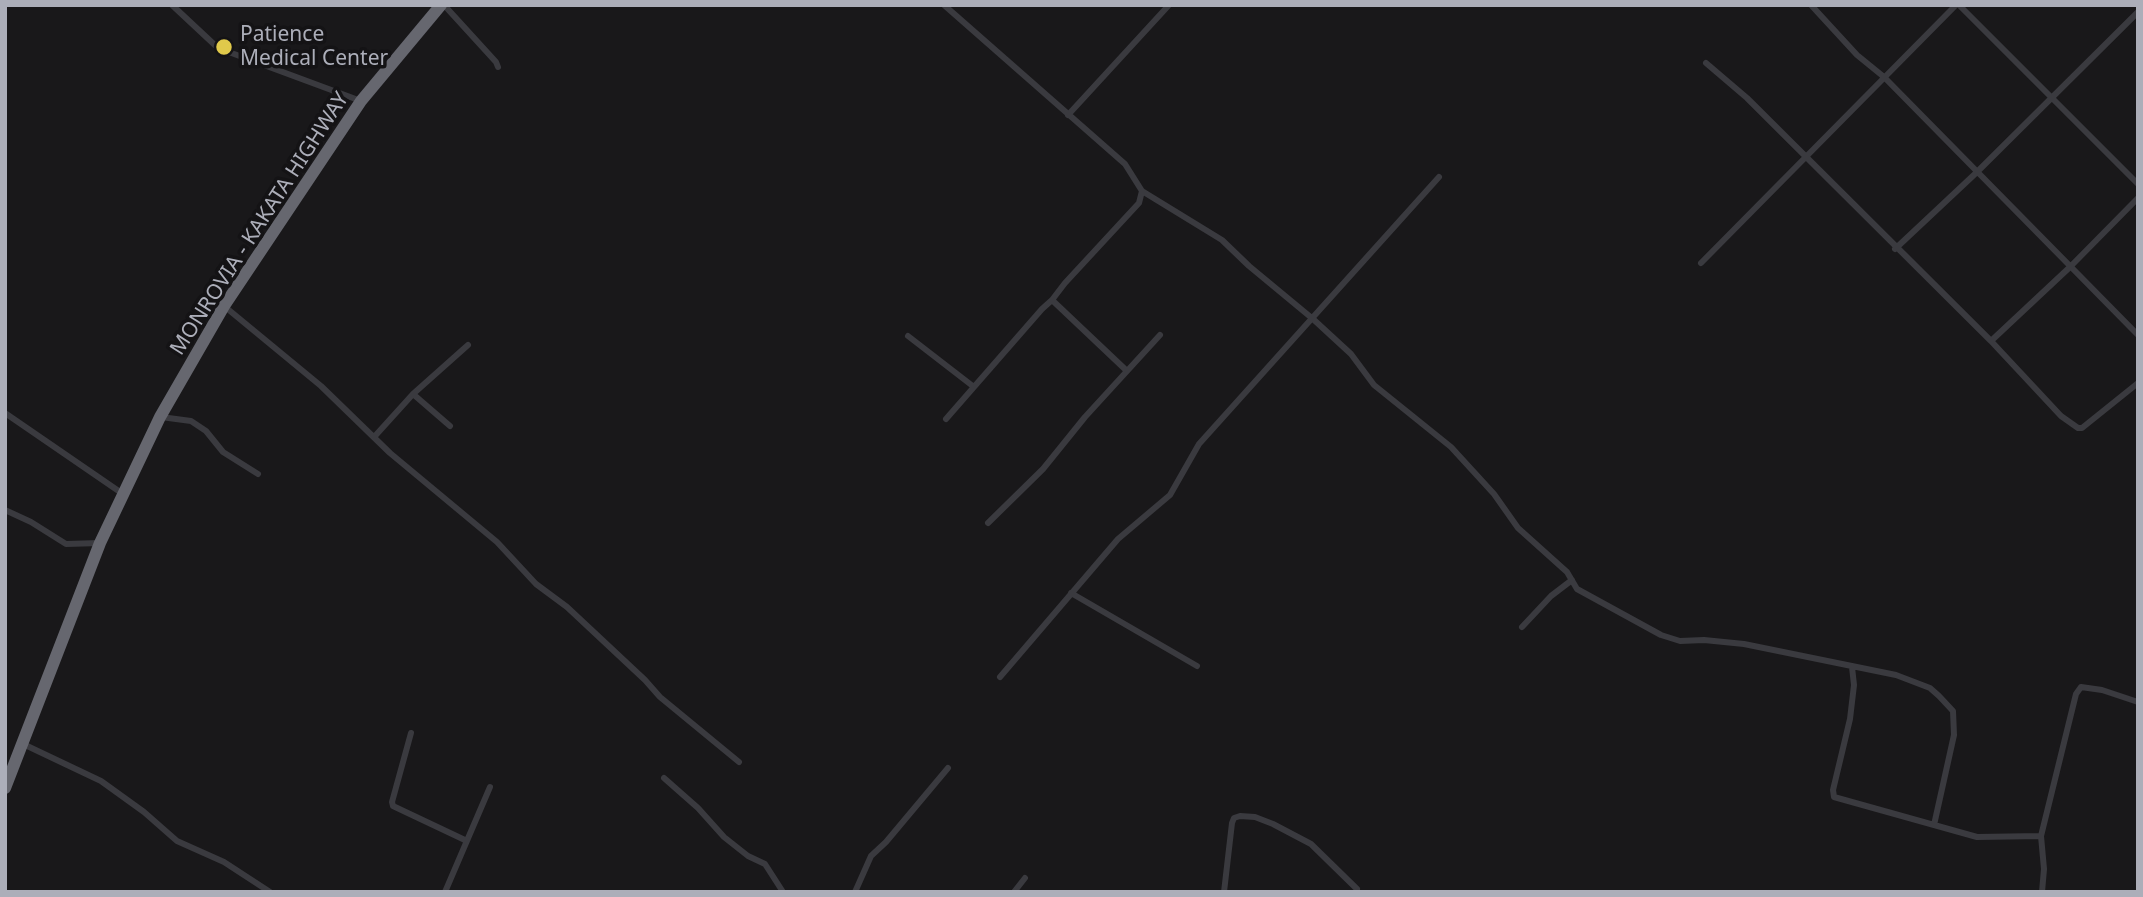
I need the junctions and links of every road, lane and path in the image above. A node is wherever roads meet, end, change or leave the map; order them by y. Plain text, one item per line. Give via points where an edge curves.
1 (172, 5) edge
2 (443, 5) edge
3 (944, 5) edge
4 (1169, 5) edge
5 (1811, 5) edge
6 (1957, 5) edge
7 (2138, 12) edge
8 (1706, 63) dead end
9 (498, 66) dead end
10 (1884, 77) junction
11 (2052, 98) junction
12 (361, 101) junction
13 (1068, 115) junction
14 (1805, 158) junction
15 (1976, 173) junction
16 (1440, 177) dead end
17 (2138, 184) edge
18 (1142, 191) junction
19 (2138, 198) edge
20 (1895, 248) junction
21 (1701, 263) dead end
22 (2070, 267) junction
23 (1052, 300) junction
24 (224, 306) junction
25 (1313, 319) junction
26 (1160, 335) dead end
27 (2138, 335) edge
28 (908, 336) dead end
29 (1991, 341) junction
30 (468, 345) dead end
31 (1127, 371) junction
32 (2138, 383) edge
33 (974, 387) junction
34 (413, 394) junction
35 (5, 413) edge
36 (160, 417) junction
37 (946, 419) dead end
38 (450, 426) dead end
39 (375, 436) junction
40 (258, 474) dead end
41 (124, 495) junction
42 (5, 510) edge
43 (988, 523) dead end
44 (100, 543) junction
45 (1572, 580) junction
46 (1071, 593) junction
47 (1522, 627) dead end
48 (1197, 666) dead end
49 (1852, 667) junction
50 (999, 677) dead end
51 (2138, 702) edge
52 (411, 733) dead end
53 (23, 744) junction
54 (739, 762) dead end
55 (948, 768) dead end
56 (8, 774) edge
57 (664, 778) dead end
58 (490, 787) dead end
59 (5, 788) edge
60 (1934, 825) junction
61 (2041, 836) junction
62 (467, 841) junction
63 (1025, 877) dead end
64 (1357, 889) dead end
65 (270, 892) edge
66 (446, 892) edge
67 (783, 892) edge
68 (855, 892) edge
69 (1013, 892) edge
70 (1224, 892) edge
71 (2042, 892) edge

1 - 12 street via 218,48
2 - 9 street
2 - 12 highway, MONROVIA - KAKATA HIGHWAY
3 - 13 street
4 - 13 street
5 - 10 street
6 - 10 street
6 - 11 street
7 - 11 street
8 - 14 street
10 - 14 street
10 - 15 street
11 - 15 street
11 - 17 street
12 - 24 highway, MONROVIA - KAKATA HIGHWAY
13 - 18 street via 1125,164
14 - 20 street
14 - 21 street
15 - 20 street
15 - 22 street
16 - 25 street
18 - 23 street via 1139,203
18 - 25 street via 1222,240
19 - 22 street
20 - 29 street
22 - 27 street
22 - 29 street
23 - 31 street
23 - 33 street
24 - 36 highway, MONROVIA - KAKATA HIGHWAY
24 - 39 street
25 - 45 street via 1351,354 1374,385 1451,447 1518,528
25 - 46 street via 1199,444 1170,495 1118,539
26 - 31 street
28 - 33 street
29 - 32 street via 2061,416 2078,428
30 - 34 street
31 - 43 street via 1043,469
33 - 37 street
34 - 38 street
34 - 39 street
35 - 41 street
36 - 40 street via 191,421 223,452
36 - 41 highway, MONROVIA - KAKATA HIGHWAY
39 - 54 street via 497,542 660,697
41 - 44 highway, MONROVIA - KAKATA HIGHWAY
42 - 44 street via 66,544
44 - 53 highway, MONROVIA - KAKATA HIGHWAY
45 - 47 street
45 - 49 street via 1592,599 1680,641 1744,643
46 - 48 street
46 - 50 street
49 - 60 street via 1896,675 1930,688 1953,711 1954,735
49 - 60 street via 1850,719 1834,797
51 - 61 street via 2081,687 2068,721
52 - 62 street via 393,806
53 - 56 highway, MONROVIA - KAKATA HIGHWAY
53 - 65 street via 101,781 177,841 224,862
55 - 68 street via 871,856
56 - 59 highway, MONROVIA - KAKATA HIGHWAY
57 - 67 street via 724,837 765,864
58 - 62 street
60 - 61 street via 1977,837
61 - 71 street
62 - 66 street
63 - 69 street
64 - 70 street via 1311,844 1273,824 1240,816 1232,823

